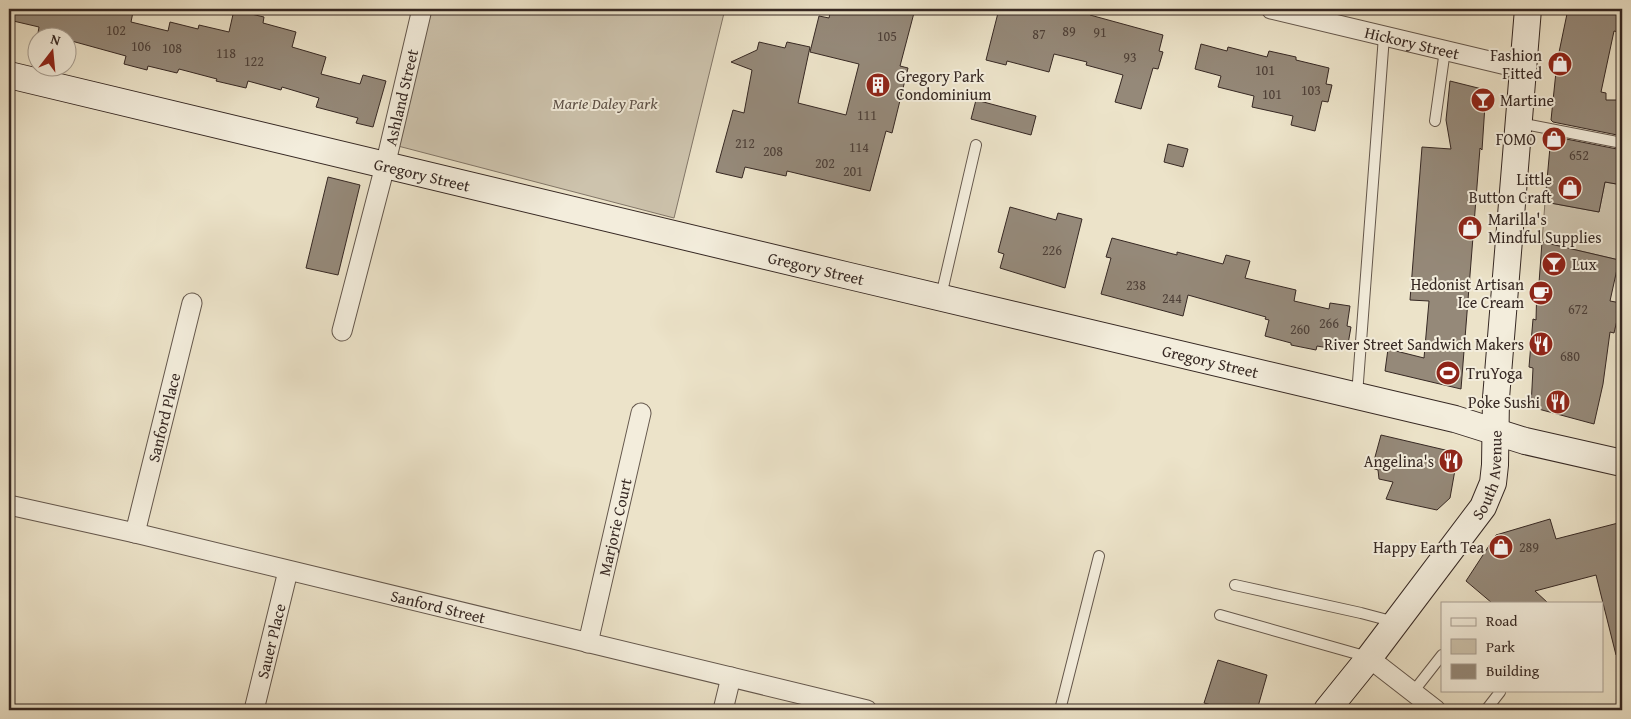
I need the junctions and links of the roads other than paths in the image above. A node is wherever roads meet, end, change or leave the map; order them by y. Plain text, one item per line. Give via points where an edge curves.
1 (422, 9) edge
2 (1271, 9) edge
3 (1528, 9) edge
4 (1384, 36) junction
5 (1444, 50) junction
6 (1523, 69) junction
7 (9, 75) edge
8 (1435, 122) dead end
9 (1519, 122) junction
10 (1622, 143) edge
11 (976, 145) dead end
12 (385, 166) junction
13 (941, 296) junction
14 (192, 302) dead end
15 (342, 331) dead end
16 (1356, 396) junction
17 (641, 413) dead end
18 (1495, 431) junction
19 (1622, 463) edge
20 (9, 505) edge
21 (135, 534) junction
22 (1099, 556) dead end
23 (288, 571) junction
24 (1235, 585) dead end
25 (1220, 615) dead end
26 (1396, 622) junction
27 (588, 642) junction
28 (1441, 656) edge
29 (1369, 658) junction
30 (731, 677) junction
31 (1413, 692) junction
32 (1500, 692) edge
33 (254, 710) edge
34 (723, 710) edge
35 (867, 710) edge
36 (1060, 710) edge
37 (1327, 710) edge
38 (1436, 710) edge
39 (1486, 710) edge

1 - 12 street, Ashland Street
2 - 4 street, Hickory Street
3 - 6 street, South Avenue
4 - 5 street, Hickory Street
4 - 16 lane
5 - 6 street, Hickory Street
5 - 8 lane
6 - 9 street, South Avenue
7 - 12 street, Gregory Street
9 - 10 lane
9 - 18 street, South Avenue
11 - 13 lane
12 - 13 street, Gregory Street
12 - 15 street, Ashland Street
13 - 16 street, Gregory Street
14 - 21 street, Sanford Place
16 - 18 street, Gregory Street
17 - 27 street, Marjorie Court
18 - 19 street, Gregory Street
18 - 26 street, South Avenue via 1493,483 1483,507
20 - 21 street, Sanford Street
21 - 23 street, Sanford Street
22 - 36 lane
23 - 27 street, Sanford Street
23 - 33 street, Sauer Place
24 - 26 lane
25 - 29 lane
26 - 29 street, South Avenue
27 - 30 street, Sanford Street
28 - 31 lane
29 - 31 street
29 - 37 street, South Avenue
30 - 34 street
30 - 35 street, Sanford Street
31 - 38 street
32 - 39 lane

